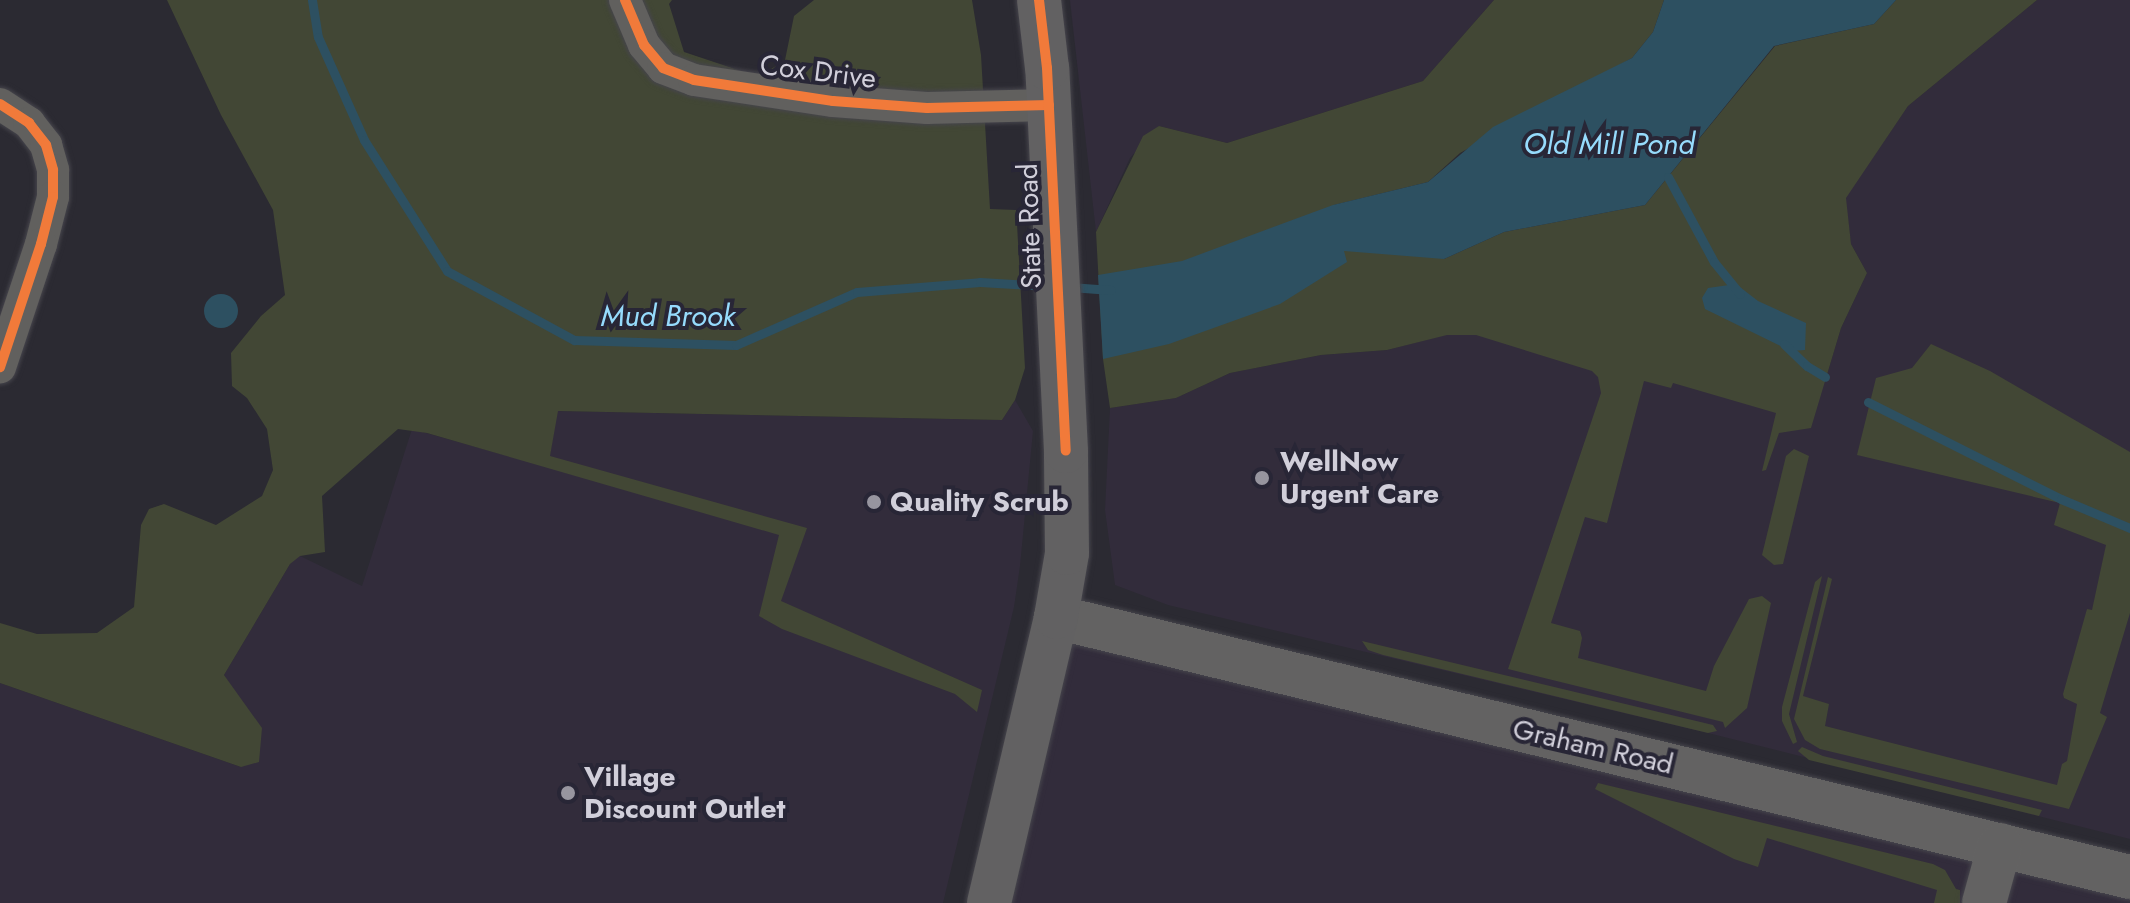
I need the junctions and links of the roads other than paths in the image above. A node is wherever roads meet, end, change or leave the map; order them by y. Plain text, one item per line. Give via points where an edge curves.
1 (625, 0) edge
2 (1039, 0) edge
3 (0, 104) edge
4 (1049, 105) junction
5 (0, 367) edge
6 (1056, 617) junction
7 (2000, 845) junction
8 (2130, 877) edge
9 (989, 903) edge
10 (1984, 903) edge

1 - 4 street, Cox Drive via 644,45 663,68 694,80 833,101 927,108
2 - 4 main road, State Road
3 - 5 street via 29,123 46,145 53,170 49,212
4 - 6 main road, State Road via 1066,451 1067,553
6 - 7 main road, Graham Road
6 - 9 main road, State Road
7 - 8 main road, Graham Road
7 - 10 main road

